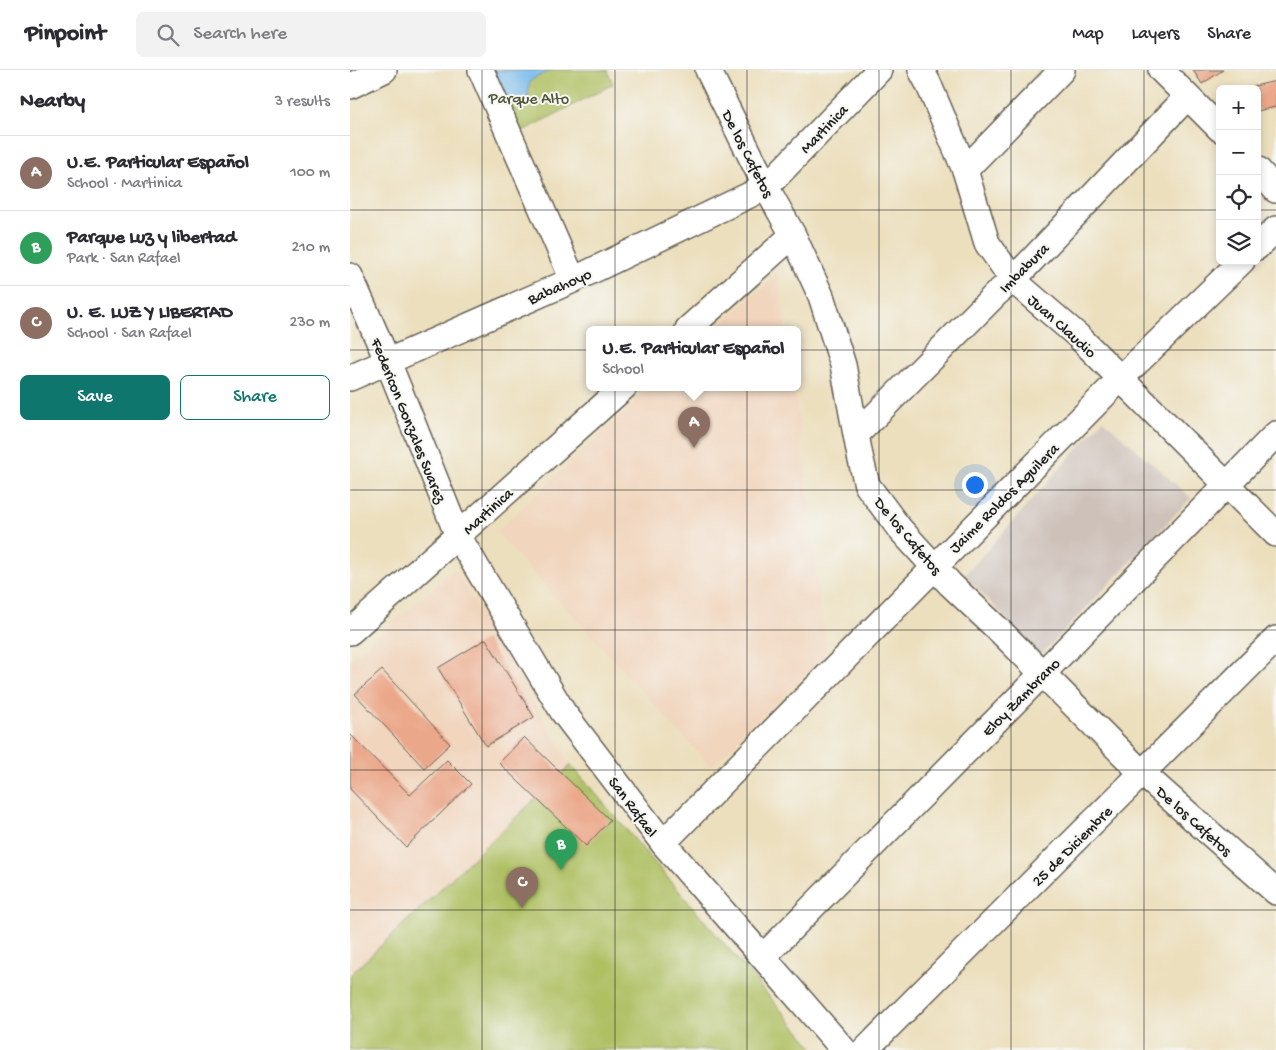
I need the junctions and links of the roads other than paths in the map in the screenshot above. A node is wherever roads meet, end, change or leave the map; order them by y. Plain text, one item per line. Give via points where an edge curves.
1 (384, 70) edge
2 (481, 70) edge
3 (708, 70) edge
4 (879, 70) edge
5 (921, 70) edge
6 (1062, 70) edge
7 (1161, 70) edge
8 (350, 86) edge
9 (1187, 97) junction
10 (1216, 125) edge
11 (965, 170) junction
12 (1261, 174) edge
13 (766, 187) junction
14 (1276, 190) edge
15 (1276, 229) edge
16 (793, 235) junction
17 (1261, 243) edge
18 (1238, 265) edge
19 (350, 276) edge
20 (573, 280) junction
21 (1013, 280) junction
22 (691, 326) edge
23 (388, 362) junction
24 (350, 378) edge
25 (1120, 379) junction
26 (620, 391) edge
27 (1276, 434) edge
28 (856, 435) junction
29 (1227, 485) junction
30 (1276, 534) edge
31 (458, 536) junction
32 (934, 567) junction
33 (350, 632) edge
34 (1276, 638) edge
35 (1042, 674) junction
36 (1143, 774) junction
37 (663, 843) junction
38 (1276, 892) edge
39 (763, 957) junction
40 (844, 1050) edge
41 (865, 1050) edge

1 - 8 street
2 - 20 street
3 - 13 street, De los Cafetos
4 - 13 street, Martinica
5 - 11 street, Juan Claudio
6 - 11 street
7 - 9 street
9 - 10 street
9 - 21 street, Imbabura
11 - 21 street, Juan Claudio via 986,243
12 - 14 street
13 - 16 street, De los Cafetos
13 - 20 street, Babahoyo
15 - 17 street
16 - 22 street
16 - 28 street, De los Cafetos via 821,296 843,365
18 - 25 street, Jaime Roldos Aguilera
19 - 23 street, Federicon Gonzales Suarez
20 - 23 street, Babahoyo
21 - 25 street, Juan Claudio via 1078,336
21 - 28 street, Imbabura
23 - 24 street, Babahoyo
23 - 31 street, Federicon Gonzales Suarez
25 - 29 street, Juan Claudio
25 - 32 street, Jaime Roldos Aguilera
26 - 31 street, Martinica
27 - 29 street, Eloy Zambrano
28 - 32 street, De los Cafetos via 867,485
29 - 30 street, Juan Claudio
29 - 35 street, Eloy Zambrano
31 - 33 street, Martinica
31 - 37 street, San Rafael via 563,712
32 - 35 street, De los Cafetos
32 - 37 street, Jaime Roldos Aguilera
34 - 36 street, 25 de Diciembre
35 - 36 street, De los Cafetos
35 - 39 street, Eloy Zambrano
36 - 38 street, De los Cafetos
36 - 41 street, 25 de Diciembre
37 - 39 street, San Rafael
39 - 40 street, San Rafael

